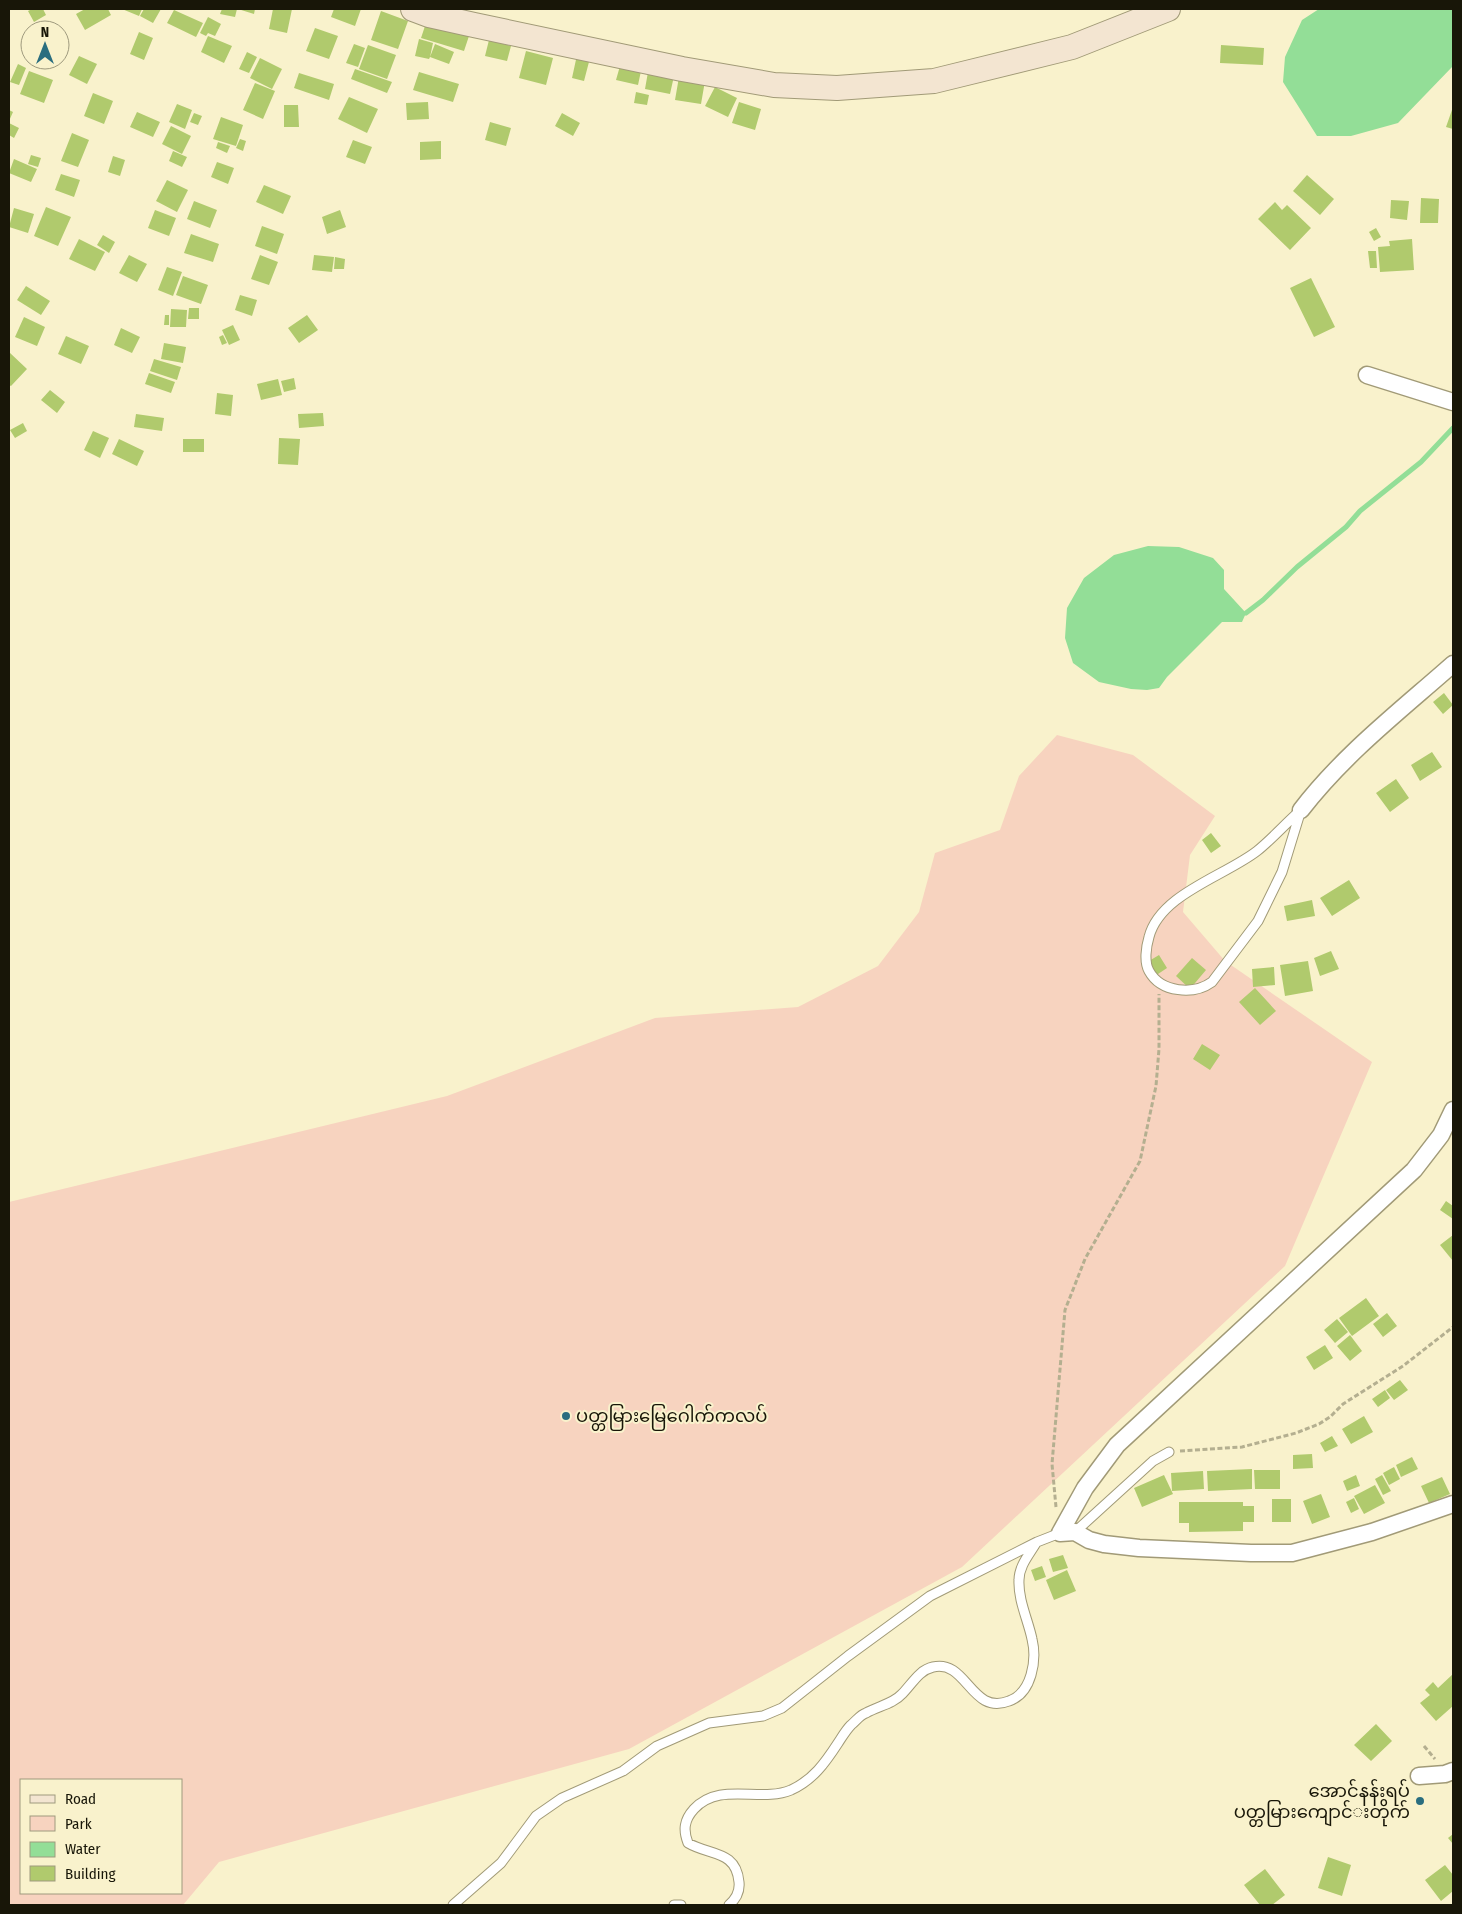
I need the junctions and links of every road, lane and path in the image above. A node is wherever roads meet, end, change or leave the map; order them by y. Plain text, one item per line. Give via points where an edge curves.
1 (413, 9) edge
2 (1168, 9) edge
3 (1367, 375) dead end
4 (1453, 402) edge
5 (1453, 664) edge
6 (1301, 810) junction
7 (1159, 983) junction
8 (1453, 1110) edge
9 (1453, 1327) edge
10 (1169, 1452) joint
11 (1453, 1504) edge
12 (1068, 1532) junction
13 (1037, 1542) junction
14 (1453, 1771) edge
15 (1420, 1776) dead end
16 (453, 1905) edge
17 (674, 1905) edge
18 (681, 1905) edge
19 (729, 1905) edge

1 - 2 street via 682,69 774,85 837,88 934,81 1072,47
3 - 4 street
5 - 6 street via 1348,757
6 - 7 lane via 1256,852 1193,889 1158,919 1149,936 1146,953 1148,970
6 - 7 lane via 1282,872 1258,921 1212,982 1190,991
7 - 12 path via 1156,1086 1140,1161 1085,1259 1065,1310 1052,1464 1054,1498
8 - 12 street via 1441,1135 1414,1170 1117,1445 1085,1488
9 - 10 path via 1319,1424 1242,1447
10 - 12 lane via 1153,1461
11 - 12 street via 1372,1532 1292,1553 1139,1548 1104,1544
12 - 13 lane
13 - 16 lane via 930,1596 782,1708 763,1716 709,1722 657,1746 623,1771 562,1798 536,1816 501,1863
13 - 19 lane via 1023,1563 1019,1579 1033,1641 1032,1675 1023,1692 1010,1701 994,1704 984,1701 956,1672 946,1667 934,1667 924,1671 891,1702 864,1714 849,1727 812,1778 790,1791 714,1797 696,1806 686,1817 684,1832 688,1843 725,1856 735,1864 740,1888
14 - 15 street
17 - 18 lane

